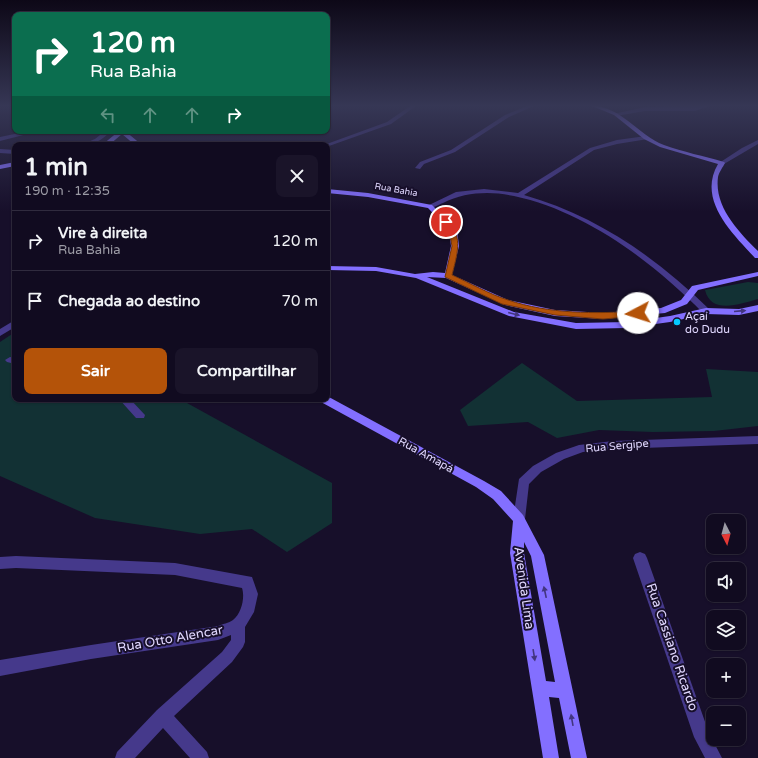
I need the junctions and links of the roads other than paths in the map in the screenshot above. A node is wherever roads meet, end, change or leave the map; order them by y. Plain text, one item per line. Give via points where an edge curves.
1 (468, 141) edge
2 (622, 141) edge
3 (654, 141) edge
4 (758, 142) edge
5 (0, 151) edge
6 (12, 152) edge
7 (722, 163) junction
8 (12, 165) edge
9 (0, 167) edge
10 (418, 168) dead end
11 (330, 191) edge
12 (519, 195) junction
13 (430, 206) junction
14 (758, 256) edge
15 (330, 268) edge
16 (758, 274) edge
17 (415, 276) junction
18 (448, 276) junction
19 (462, 282) junction
20 (452, 289) junction
21 (690, 294) junction
22 (505, 302) junction
23 (758, 308) edge
24 (500, 310) junction
25 (662, 310) junction
26 (706, 310) junction
27 (575, 315) junction
28 (670, 319) junction
29 (12, 325) edge
30 (576, 326) junction
31 (0, 333) edge
32 (330, 401) edge
33 (127, 402) edge
34 (140, 415) dead end
35 (758, 440) edge
36 (519, 519) junction
37 (640, 558) dead end
38 (0, 563) edge
39 (238, 625) junction
40 (0, 668) edge
41 (539, 689) junction
42 (566, 690) junction
43 (163, 716) junction
44 (123, 758) edge
45 (201, 758) edge
46 (551, 758) edge
47 (579, 758) edge
48 (714, 758) edge

1 - 10 street via 453,151 422,163
2 - 12 street via 592,149
3 - 7 main road
4 - 7 street
5 - 6 street
7 - 14 main road via 715,176 722,212 733,229
8 - 9 main road
11 - 13 main road, Rua Bahia
12 - 13 street via 463,192 440,199
12 - 21 street via 579,218 621,241 652,262
13 - 18 main road, Rua Bahia via 453,230 455,246
15 - 17 main road via 376,269
16 - 21 main road via 701,286
17 - 18 main road
17 - 20 main road
18 - 19 main road
19 - 20 main road
19 - 22 main road
20 - 24 main road
21 - 25 main road via 680,305
21 - 26 street
22 - 24 main road
22 - 27 main road
26 -> 23 main road via 739,312
24 -> 30 main road
25 - 27 main road via 603,316
25 - 28 main road
26 - 28 main road
27 - 30 main road
28 - 30 main road via 612,326
29 - 31 street
32 - 36 main road, Rua Amapá via 480,484 497,495
33 - 34 street
35 - 36 street, Rua Sergipe via 583,448 560,456 537,469 523,482
36 -> 41 main road, Avenida Lima via 517,553
42 -> 36 main road, Avenida Lima via 537,554
37 - 48 street, Rua Cassiano Ricardo via 702,737
38 - 39 street, Rua Otto Alencar via 175,569 247,582 251,594 246,612
39 - 40 street, Rua Otto Alencar via 218,633
39 - 43 street via 238,642 227,657
41 - 42 main road
41 - 46 main road, Avenida Lima
47 -> 42 main road, Avenida Lima
43 - 44 street
43 - 45 street

